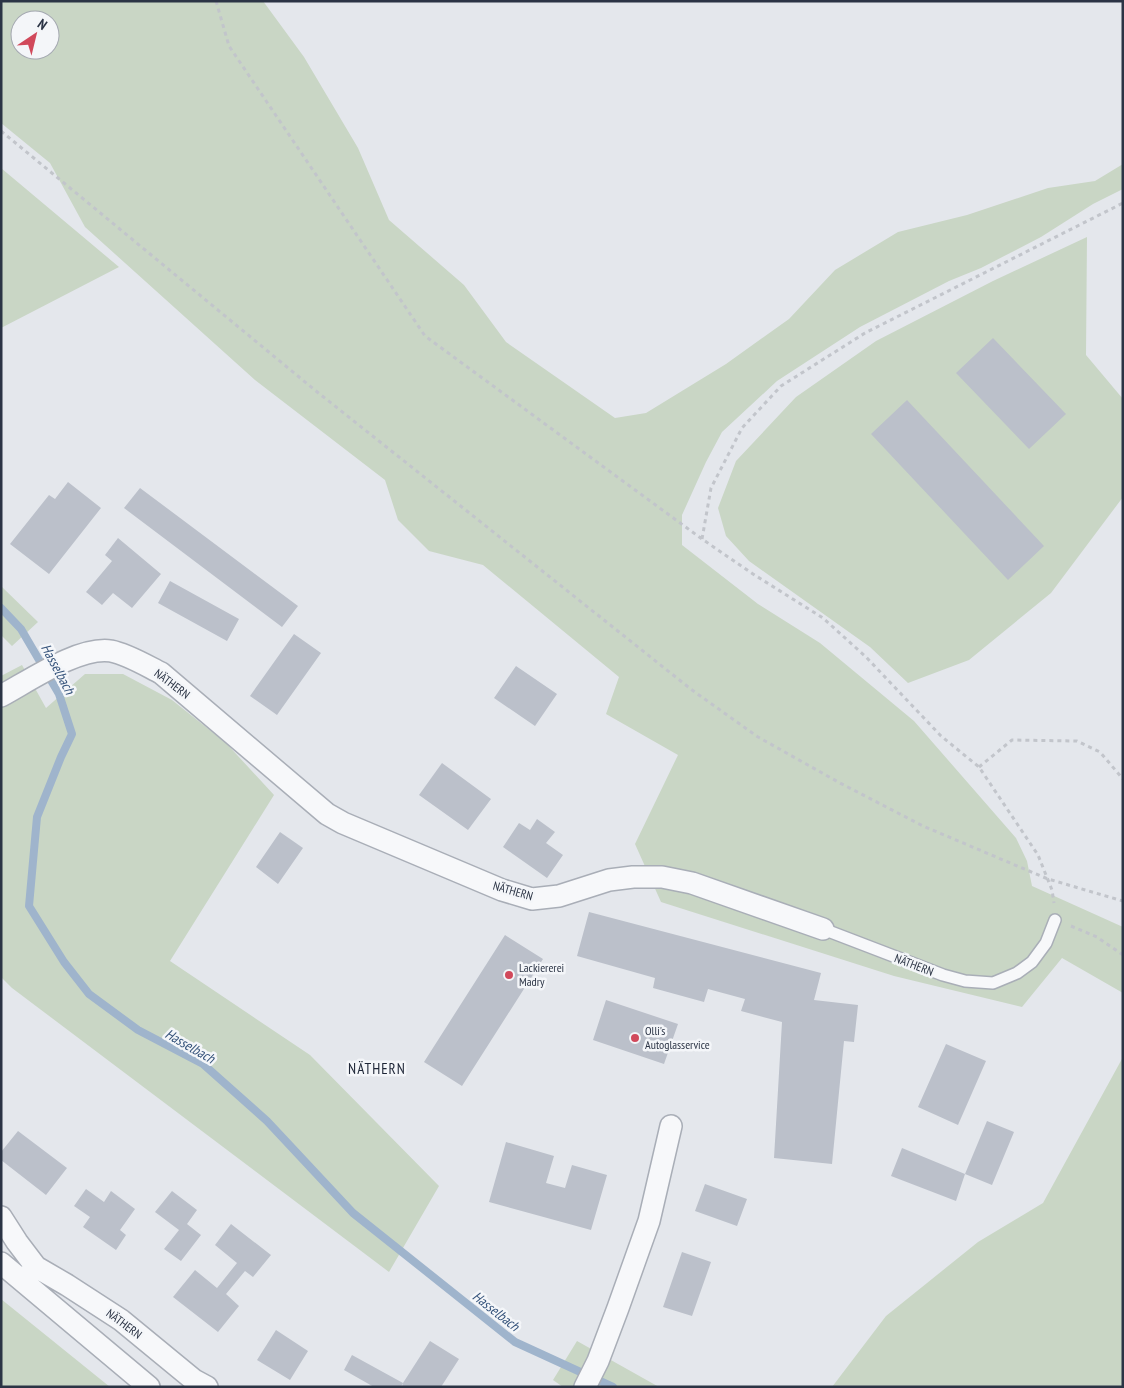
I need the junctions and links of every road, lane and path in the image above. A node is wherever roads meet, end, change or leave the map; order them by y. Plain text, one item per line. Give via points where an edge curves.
1 (216, 1) edge
2 (1, 131) edge
3 (1123, 203) edge
4 (702, 539) junction
5 (1, 696) edge
6 (979, 767) junction
7 (1123, 780) edge
8 (1048, 879) junction
9 (1123, 901) edge
10 (1056, 920) junction
11 (822, 929) joint
12 (1123, 955) edge
13 (671, 1126) dead end
14 (1, 1217) edge
15 (1, 1263) edge
16 (29, 1274) junction
17 (149, 1387) edge
18 (207, 1387) edge
19 (585, 1387) edge

1 - 4 path via 230,46 425,336
2 - 8 path via 316,391 692,690 758,737 840,783 923,826
3 - 4 path via 865,333 781,386 742,428 711,488
4 - 6 path via 823,618 866,657 942,736
5 - 11 street, NÄTHERN via 65,660 88,652 111,651 161,673 328,814 502,890 532,899 559,896 609,880 662,877 692,883
6 - 7 path via 1012,740 1077,741 1100,752
6 - 8 path via 1038,855
8 - 9 path
8 - 10 path
10 - 11 lane, NÄTHERN via 1046,943 1032,962 1017,973 993,983 943,975
10 - 12 path via 1098,937
13 - 19 street via 649,1221 598,1361
14 - 16 street, NÄTHERN via 17,1242
15 - 16 street
16 - 17 street
16 - 18 street, NÄTHERN via 67,1285 121,1320

